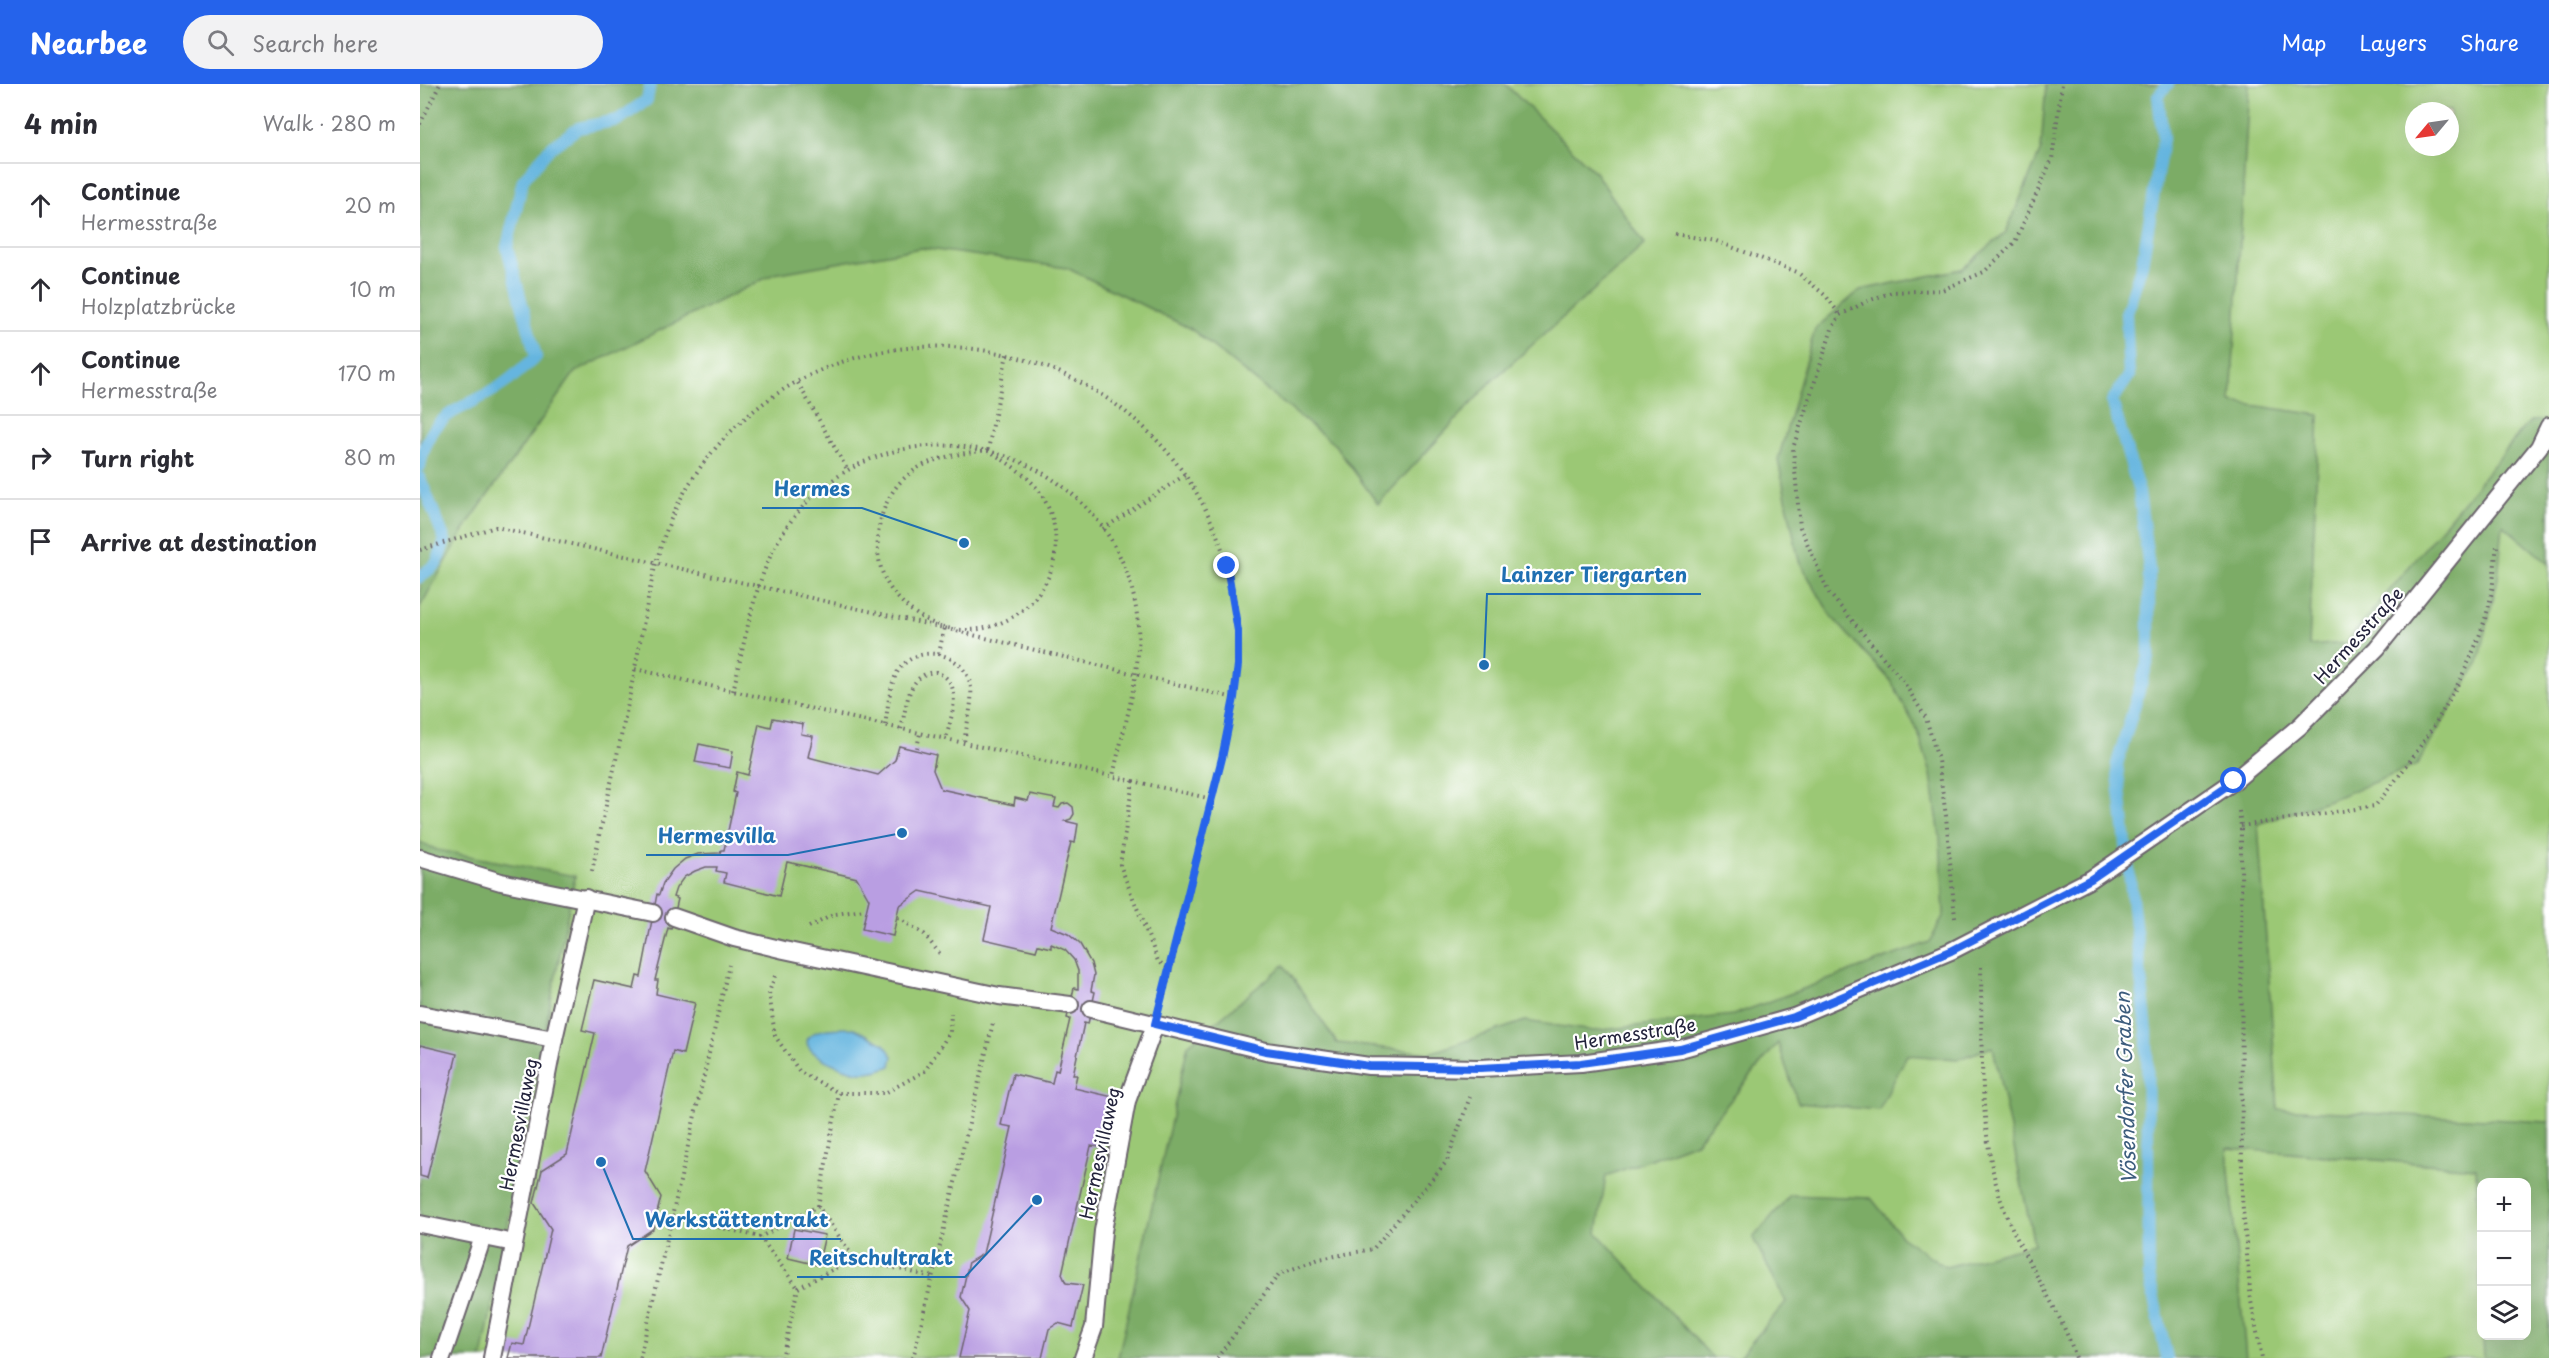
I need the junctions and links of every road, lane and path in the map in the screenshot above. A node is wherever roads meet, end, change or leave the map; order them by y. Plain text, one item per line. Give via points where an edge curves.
1 (440, 84) edge
2 (2062, 84) edge
3 (420, 124) edge
4 (1675, 234) dead end
5 (1840, 315) junction
6 (1007, 354) junction
7 (798, 383) junction
8 (2549, 426) edge
9 (2544, 446) edge
10 (988, 450) junction
11 (848, 471) junction
12 (1185, 475) junction
13 (1103, 529) junction
14 (2498, 534) dead end
15 (421, 550) edge
16 (654, 563) junction
17 (758, 587) junction
18 (944, 628) junction
19 (939, 654) junction
20 (635, 669) junction
21 (1135, 675) junction
22 (733, 691) junction
23 (1234, 698) junction
24 (885, 725) junction
25 (901, 729) junction
26 (920, 733) junction
27 (946, 739) junction
28 (964, 743) junction
29 (917, 748) dead end
30 (1113, 776) junction
31 (1133, 781) junction
32 (2234, 781) junction
33 (1212, 799) junction
34 (2241, 826) junction
35 (420, 858) edge
36 (586, 898) junction
37 (865, 910) dead end
38 (652, 913) dead end
39 (674, 917) dead end
40 (898, 918) dead end
41 (1978, 937) junction
42 (784, 950) junction
43 (1951, 951) junction
44 (1170, 970) junction
45 (725, 982) dead end
46 (953, 987) junction
47 (1070, 1005) dead end
48 (1091, 1009) dead end
49 (420, 1014) edge
50 (1155, 1024) junction
51 (554, 1040) junction
52 (989, 1042) dead end
53 (1480, 1068) junction
54 (839, 1093) junction
55 (818, 1206) junction
56 (672, 1216) junction
57 (420, 1224) edge
58 (483, 1237) junction
59 (760, 1237) junction
60 (514, 1243) junction
61 (854, 1258) junction
62 (932, 1277) junction
63 (798, 1288) junction
64 (442, 1358) edge
65 (492, 1358) edge
66 (640, 1358) edge
67 (782, 1358) edge
68 (913, 1358) edge
69 (1083, 1358) edge
70 (1217, 1358) edge
71 (2076, 1358) edge
72 (2262, 1358) edge

1 - 3 path
2 - 5 path via 2052,159 2015,242 1984,272 1942,290 1892,292
4 - 5 path via 1716,241 1797,272 1826,296
5 - 43 path via 1793,448 1800,527 1829,593 1903,681 1926,718 1938,760 1956,909
6 - 7 path via 971,348 900,349 830,367
6 - 10 path
6 - 12 path via 1038,363 1095,389 1144,428
7 - 11 path
7 - 16 path via 743,422 705,463 680,501
8 - 9 lane, Hermesstraße
9 - 32 lane, Hermesstraße via 2377,648 2300,726
10 - 11 path via 947,445 918,447 892,452
10 - 13 path via 1021,460 1050,477 1086,506
10 - 18 path via 941,457 920,466 888,499 880,521 880,567 890,588 904,606 923,620
10 - 18 path via 1027,478 1042,495 1052,517 1052,564 1044,585 1012,619 990,628
11 - 17 path via 818,492 792,520 769,557
12 - 13 path
12 - 23 path via 1217,534 1227,566 1238,631
13 - 21 path via 1122,561 1137,615
14 - 34 path via 2489,603 2470,662 2408,766 2375,807
15 - 16 path via 496,527
16 - 17 path
16 - 20 path
17 - 18 path
17 - 22 path
18 - 19 path
18 - 21 path
19 - 24 path via 924,653 903,665 893,680
19 - 28 path via 955,661 969,681 971,698
20 - 22 path
20 - 36 path
21 - 23 path
21 - 30 path
22 - 24 path
23 - 33 path
24 - 25 path
25 - 26 path
25 - 27 path via 913,683 920,675 936,672 950,680 954,692
26 - 27 path
26 - 29 path
27 - 28 path
28 - 30 path
30 - 31 path
31 - 33 path
31 - 44 path via 1120,865 1158,961
32 - 34 path
32 - 41 lane, Hermesstraße via 2091,879
33 - 44 path
34 - 72 path via 2242,1198 2251,1301
35 - 36 lane via 501,882
36 - 38 lane
36 - 51 lane, Hermesvillaweg
37 - 42 path via 835,914 806,928
39 - 42 lane
40 - 46 path via 924,934 943,958
41 - 43 lane, Hermesstraße
41 - 71 path via 1988,1148 2002,1206
42 - 46 lane
42 - 54 path via 769,992 775,1036 800,1072
43 - 53 lane, Hermesstraße via 1794,1017 1680,1049 1581,1063
44 - 50 path
45 - 56 path
46 - 47 lane
46 - 54 path via 950,1032 925,1071 885,1093
48 - 50 lane
49 - 51 lane
50 - 53 lane, Hermesstraße via 1266,1051 1369,1066
50 - 69 lane, Hermesvillaweg via 1127,1101 1102,1231 1094,1327
51 - 60 lane, Hermesvillaweg
52 - 62 path
53 - 70 path via 1447,1161 1373,1249 1319,1259 1279,1274
54 - 55 path
55 - 59 path
55 - 61 path
56 - 59 path
56 - 66 path
57 - 58 lane
58 - 60 lane
58 - 64 lane
59 - 63 path
60 - 65 lane, Hermesvillaweg
61 - 62 path
61 - 63 path
62 - 68 path
63 - 67 path

